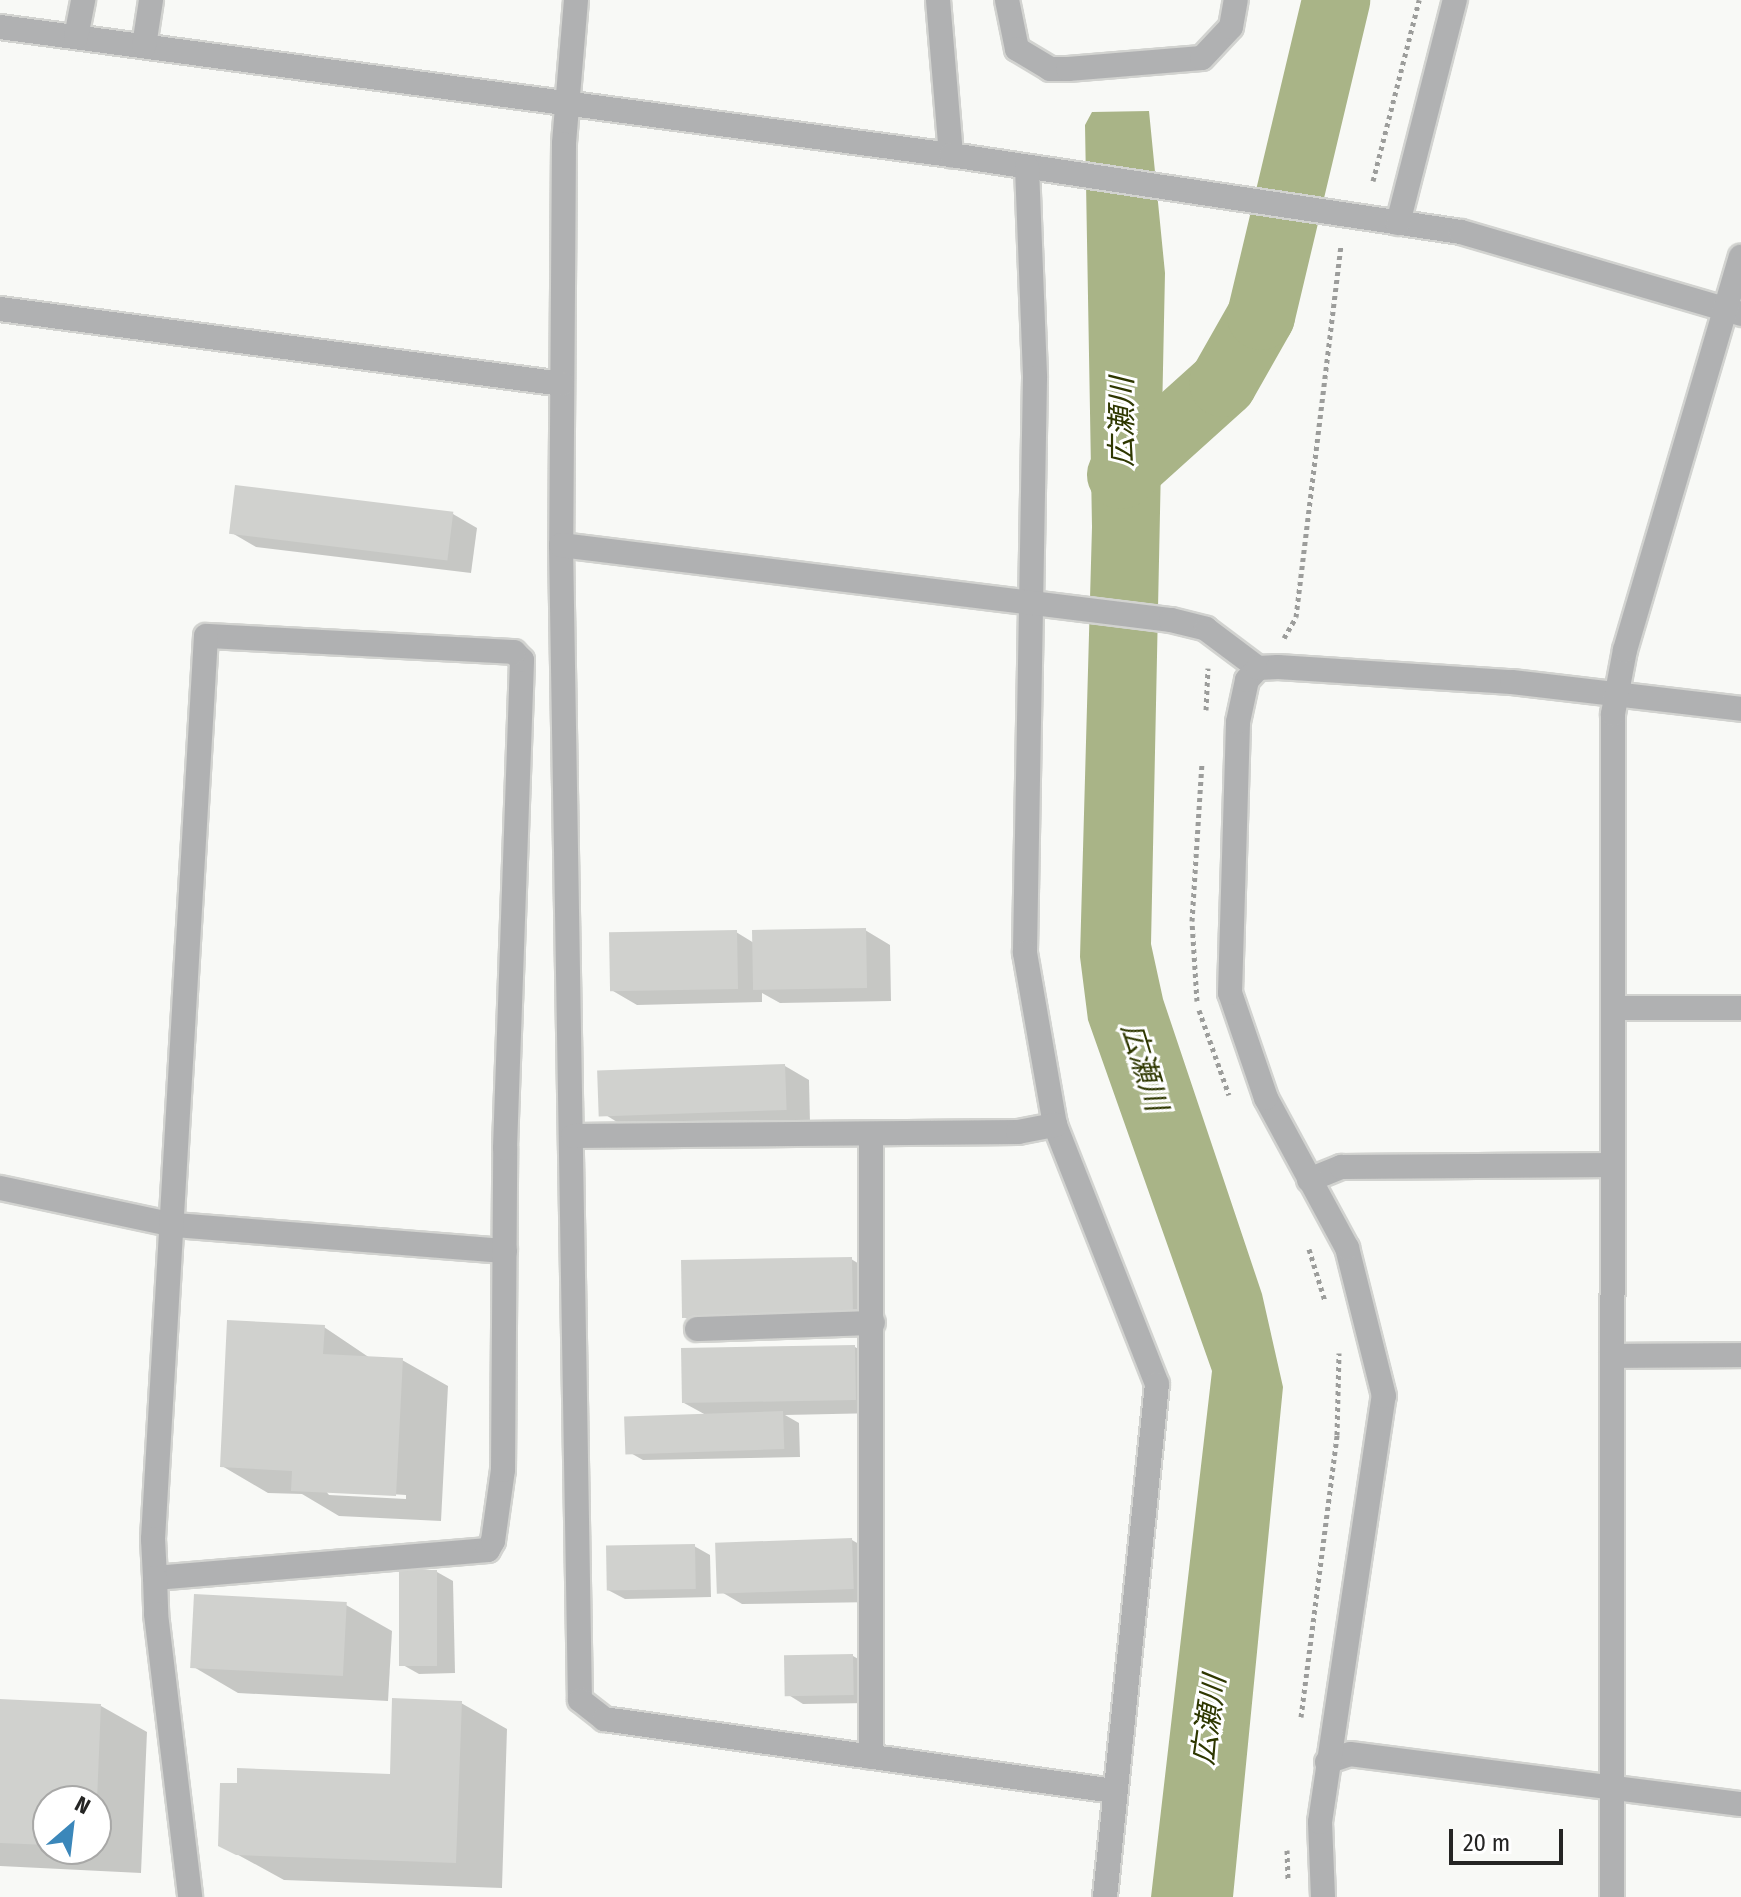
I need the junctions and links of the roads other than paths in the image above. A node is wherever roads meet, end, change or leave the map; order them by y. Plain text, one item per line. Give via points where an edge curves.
1 (83, 0) edge
2 (151, 0) edge
3 (576, 0) edge
4 (938, 0) edge
5 (1007, 0) edge
6 (1236, 0) edge
7 (1455, 0) edge
8 (0, 27) edge
9 (76, 37) junction
10 (144, 46) junction
11 (565, 103) junction
12 (951, 155) junction
13 (1027, 167) junction
14 (1398, 223) junction
15 (1741, 257) edge
16 (0, 309) edge
17 (1733, 312) edge
18 (562, 384) junction
19 (561, 545) junction
20 (1026, 605) junction
21 (1268, 668) junction
22 (1616, 695) junction
23 (1741, 709) edge
24 (1613, 1008) junction
25 (1741, 1008) edge
26 (1055, 1125) junction
27 (871, 1135) junction
28 (573, 1136) junction
29 (1613, 1165) junction
30 (1309, 1180) junction
31 (0, 1188) edge
32 (174, 1225) junction
33 (505, 1251) junction
34 (873, 1323) junction
35 (697, 1329) dead end
36 (1741, 1355) edge
37 (1612, 1356) junction
38 (155, 1578) junction
39 (871, 1757) junction
40 (1327, 1762) junction
41 (1114, 1791) junction
42 (1612, 1791) junction
43 (1741, 1804) edge
44 (190, 1897) edge
45 (1105, 1897) edge
46 (1323, 1897) edge
47 (1612, 1897) edge

1 - 9 street
2 - 10 street
3 - 11 street
4 - 12 street
5 - 6 street via 1017,49 1050,69 1202,58 1231,27
7 - 14 street
8 - 9 street
9 - 10 street
10 - 11 street
11 - 12 street
11 - 18 street
12 - 13 street
13 - 14 street
13 - 20 street via 1035,378
14 - 17 street via 1487,238
15 - 17 street
16 - 18 street
17 - 22 street
18 - 19 street
19 - 20 street
19 - 28 street
20 - 21 street via 1171,620 1206,629
20 - 26 street via 1025,953
21 - 22 street
21 - 30 street via 1240,699 1226,962 1249,1061
22 - 23 street
22 - 24 street
24 - 25 street
24 - 29 street
26 - 27 street via 1018,1132
26 - 41 street via 1157,1384
27 - 28 street
27 - 34 street
28 - 39 street via 580,1700 604,1719
29 - 30 street via 1341,1167
29 - 37 street
30 - 40 street via 1358,1279 1384,1396
31 - 32 street
32 - 33 street
32 - 33 street via 206,636 514,652 522,660
32 - 38 street
33 - 38 street via 503,1470 488,1550
34 - 35 street
34 - 39 street
36 - 37 street
37 - 42 street
38 - 44 street
39 - 41 street
40 - 42 street via 1350,1754
40 - 46 street via 1319,1833
41 - 45 street
42 - 43 street
42 - 47 street

